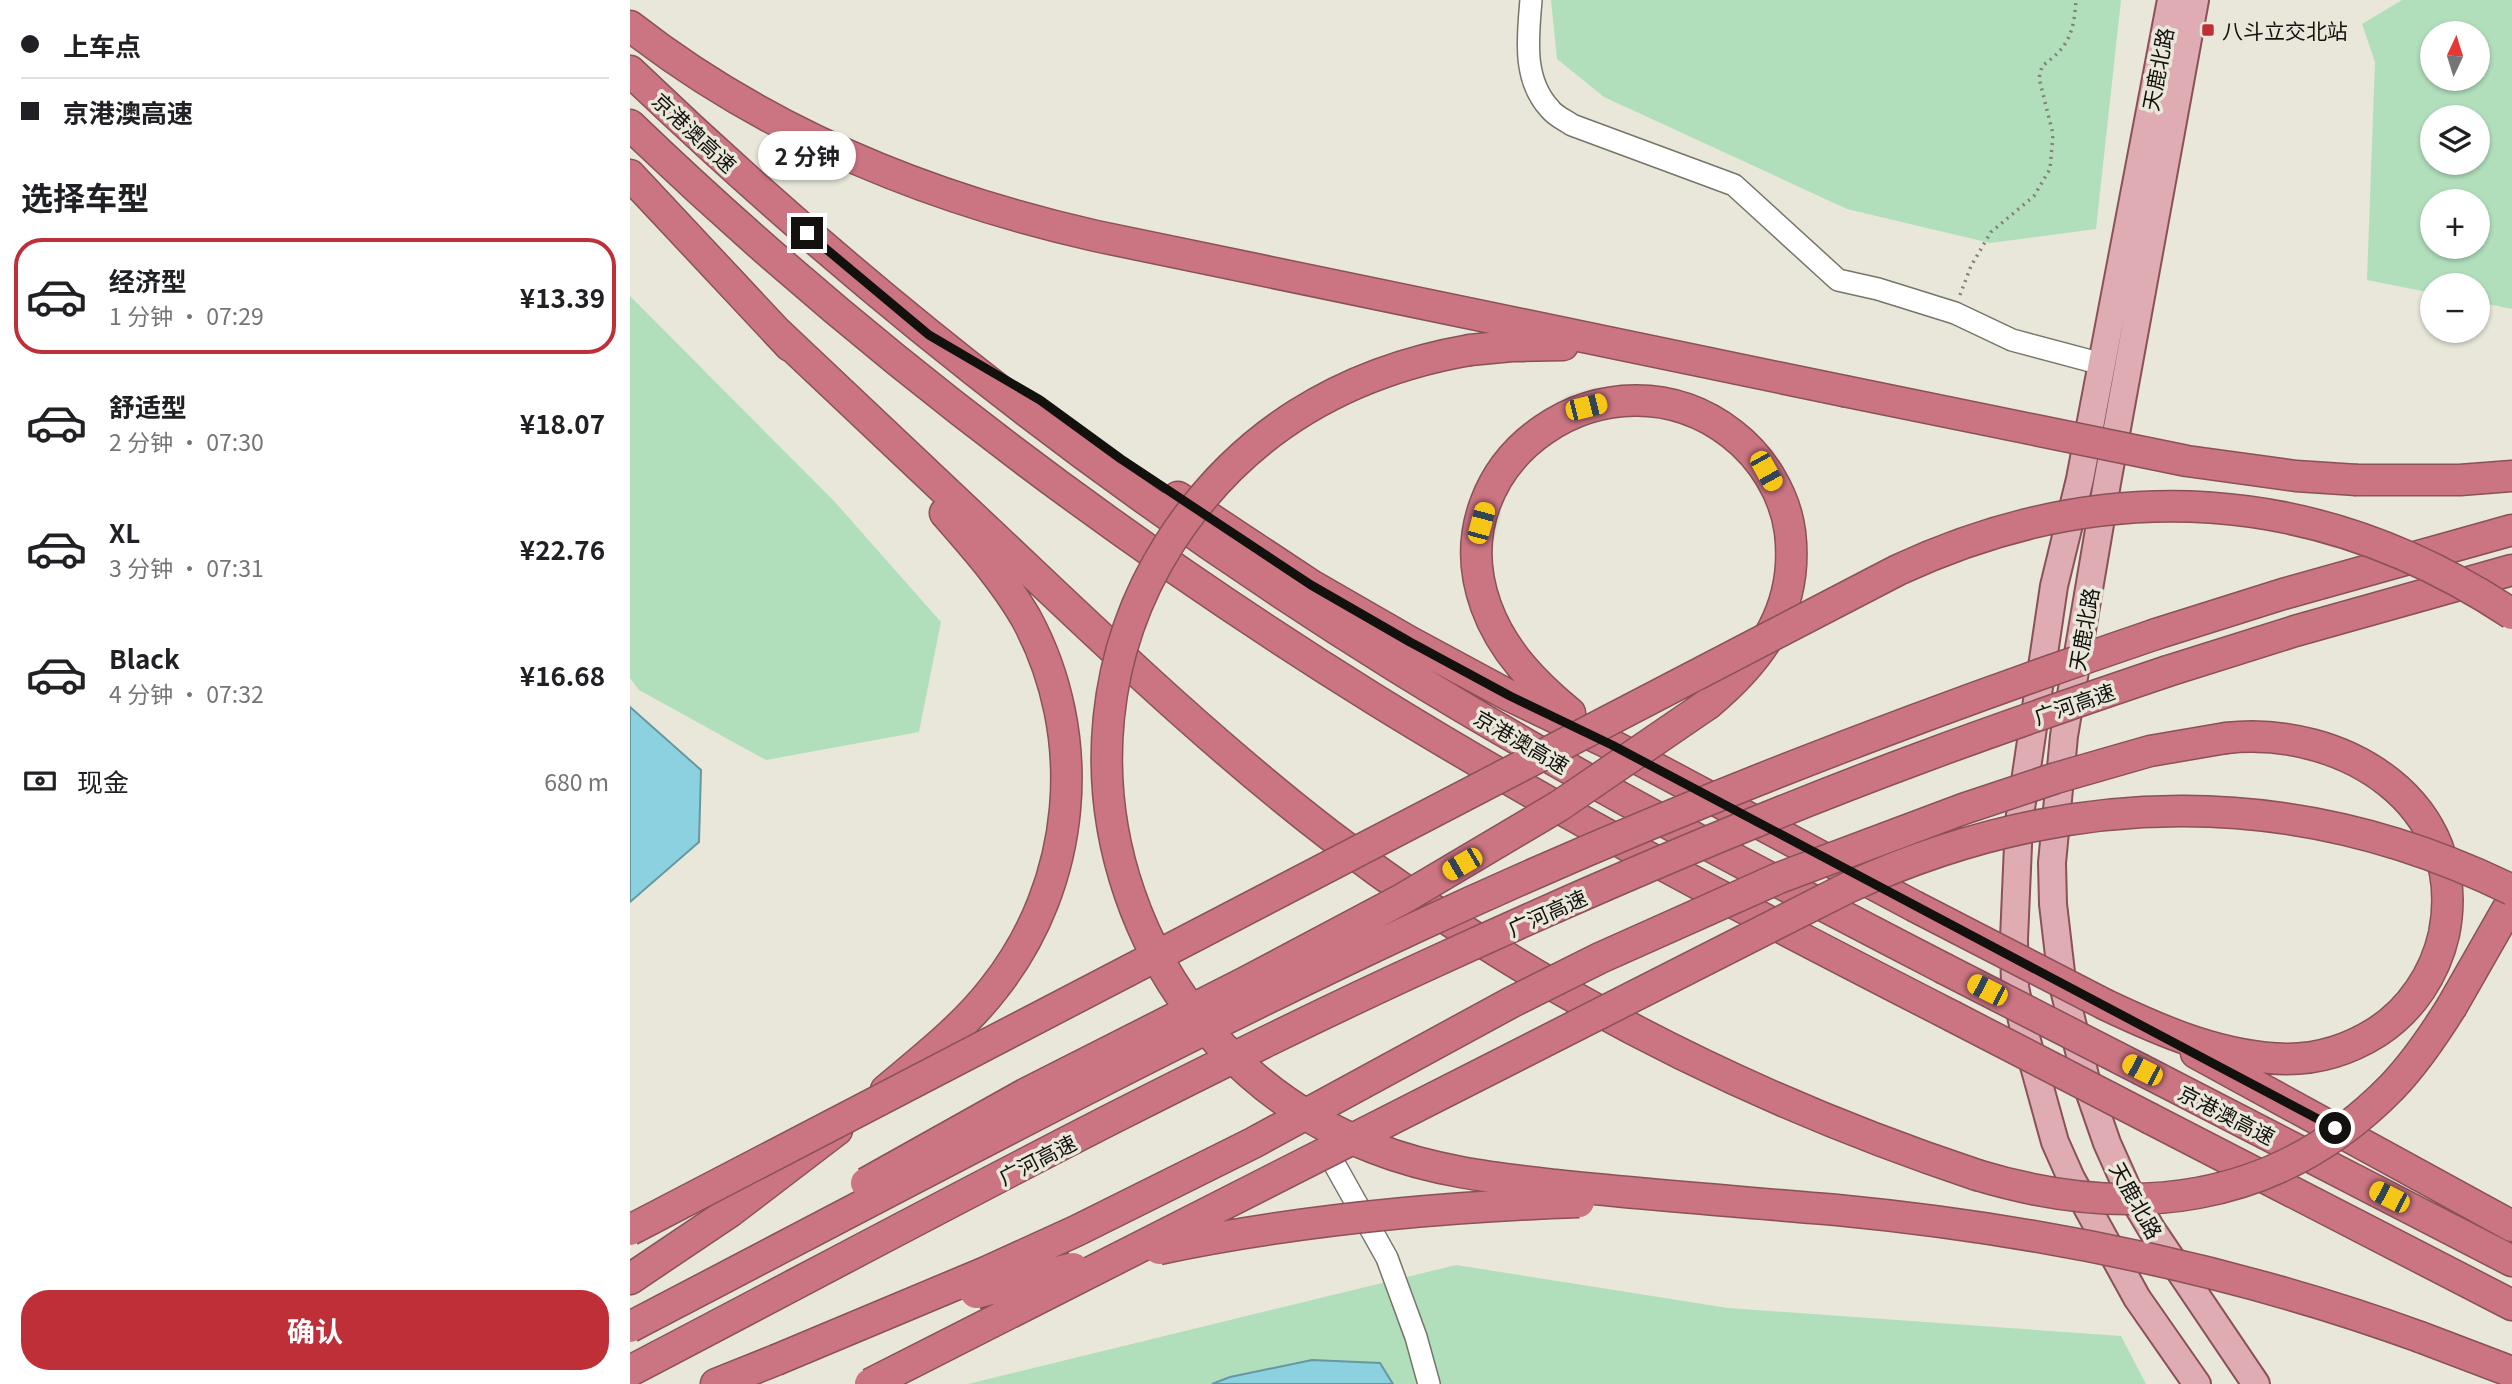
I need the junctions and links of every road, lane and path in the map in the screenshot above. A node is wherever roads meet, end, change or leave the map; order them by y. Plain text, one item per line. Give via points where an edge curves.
1 (1531, 0) edge
2 (2076, 0) edge
3 (2171, 0) edge
4 (2195, 0) edge
5 (630, 26) edge
6 (630, 71) edge
7 (630, 125) edge
8 (630, 174) edge
9 (1955, 313) junction
10 (776, 332) junction
11 (929, 335) junction
12 (1681, 357) junction
13 (2102, 364) junction
14 (2512, 476) edge
15 (2080, 479) junction
16 (2107, 483) junction
17 (2512, 530) edge
18 (2512, 570) edge
19 (2054, 586) junction
20 (2089, 591) junction
21 (2512, 614) edge
22 (1612, 745) junction
23 (2512, 890) edge
24 (2512, 901) edge
25 (2145, 1024) junction
26 (1331, 1158) dead end
27 (1839, 1211) junction
28 (2512, 1226) edge
29 (630, 1230) edge
30 (2512, 1261) edge
31 (630, 1279) edge
32 (2512, 1305) edge
33 (631, 1326) edge
34 (776, 1360) junction
35 (630, 1371) edge
36 (2512, 1372) edge
37 (716, 1384) edge
38 (870, 1384) edge
39 (1429, 1384) edge
40 (2197, 1384) edge
41 (2256, 1384) edge

1 - 9 street via 1530,71 1550,110 1572,125 1734,185 1838,280
2 - 9 path via 2071,36 2042,66 2039,78 2053,134 2050,169 2034,196 1991,232 1971,266
3 - 13 main road, 天鹿北路
4 - 16 main road, 天鹿北路
5 - 12 highway via 747,104 827,147 986,208
6 - 11 highway, 京港澳高速 via 755,188
7 - 32 highway, 京港澳高速, bridge via 905,365 1087,506 1363,692 1674,870
8 - 10 highway
9 - 13 street via 2012,340
10 - 24 highway, bridge via 1203,731 1395,883 1531,972 1674,1051 1823,1119 1977,1175 2060,1195 2135,1200 2199,1193 2260,1175 2318,1147 2369,1109 2414,1062
10 - 31 highway, bridge via 935,501 992,568 1026,619 1052,682 1062,723 1067,763 1064,824 1047,892 1027,938 1012,965 974,1012 866,1108 731,1211
11 - 22 highway via 1040,400 1311,585 1510,696
11 - 30 highway, 京港澳高速, bridge via 1152,504 1395,666 1592,781 1943,968
12 - 14 highway, bridge via 2187,461 2269,473 2357,480
12 - 27 highway, bridge via 1597,346 1512,346 1436,356 1338,390 1270,433 1204,495 1148,582 1115,679 1107,758 1110,815 1136,914 1180,995 1207,1031 1256,1080 1343,1135 1441,1168 1526,1181
13 - 15 main road, 天鹿北路
15 - 16 main road
15 - 19 main road, 天鹿北路
16 - 20 main road, 天鹿北路
17 - 33 highway, 广河高速, bridge via 2156,634 1904,722 1755,780 1571,858 1269,998
18 - 35 highway, 广河高速, bridge via 2168,671 1918,758 1733,831 1430,964 1191,1080
19 - 20 main road
19 - 40 main road, 天鹿北路 via 2019,822 2015,987 2055,1142 2137,1298
20 - 41 main road, 天鹿北路 via 2064,737 2052,863 2062,981 2088,1088 2128,1190
21 - 29 highway, bridge via 2447,574 2373,542 2255,512 2173,506 2092,511 1973,539 1886,577
22 - 25 highway, bridge
22 - 33 highway, bridge via 1541,688 1514,658 1493,623 1479,574 1481,523 1494,485 1532,437 1567,415 1596,404 1626,400 1667,403 1706,416 1740,439 1766,471 1787,517 1791,568 1783,608 1739,677 1559,806 1404,898 918,1153
23 - 38 highway, bridge via 2469,869 2382,839 2247,814 2110,814 1975,839 1889,869 1835,894
25 - 28 highway
25 - 34 highway, bridge via 2208,1046 2289,1059 2330,1054 2368,1038 2401,1014 2426,981 2442,943 2447,903 2442,863 2427,825 2402,792 2370,767 2312,744 2226,738 2150,751 1963,808 1756,888 1600,958 1098,1221
26 - 39 street via 1387,1258
27 - 34 highway, bridge via 1673,1202 1520,1204 1423,1210 1258,1231 1014,1282
27 - 36 highway, bridge via 2005,1231 2168,1264 2420,1337
34 - 37 highway

